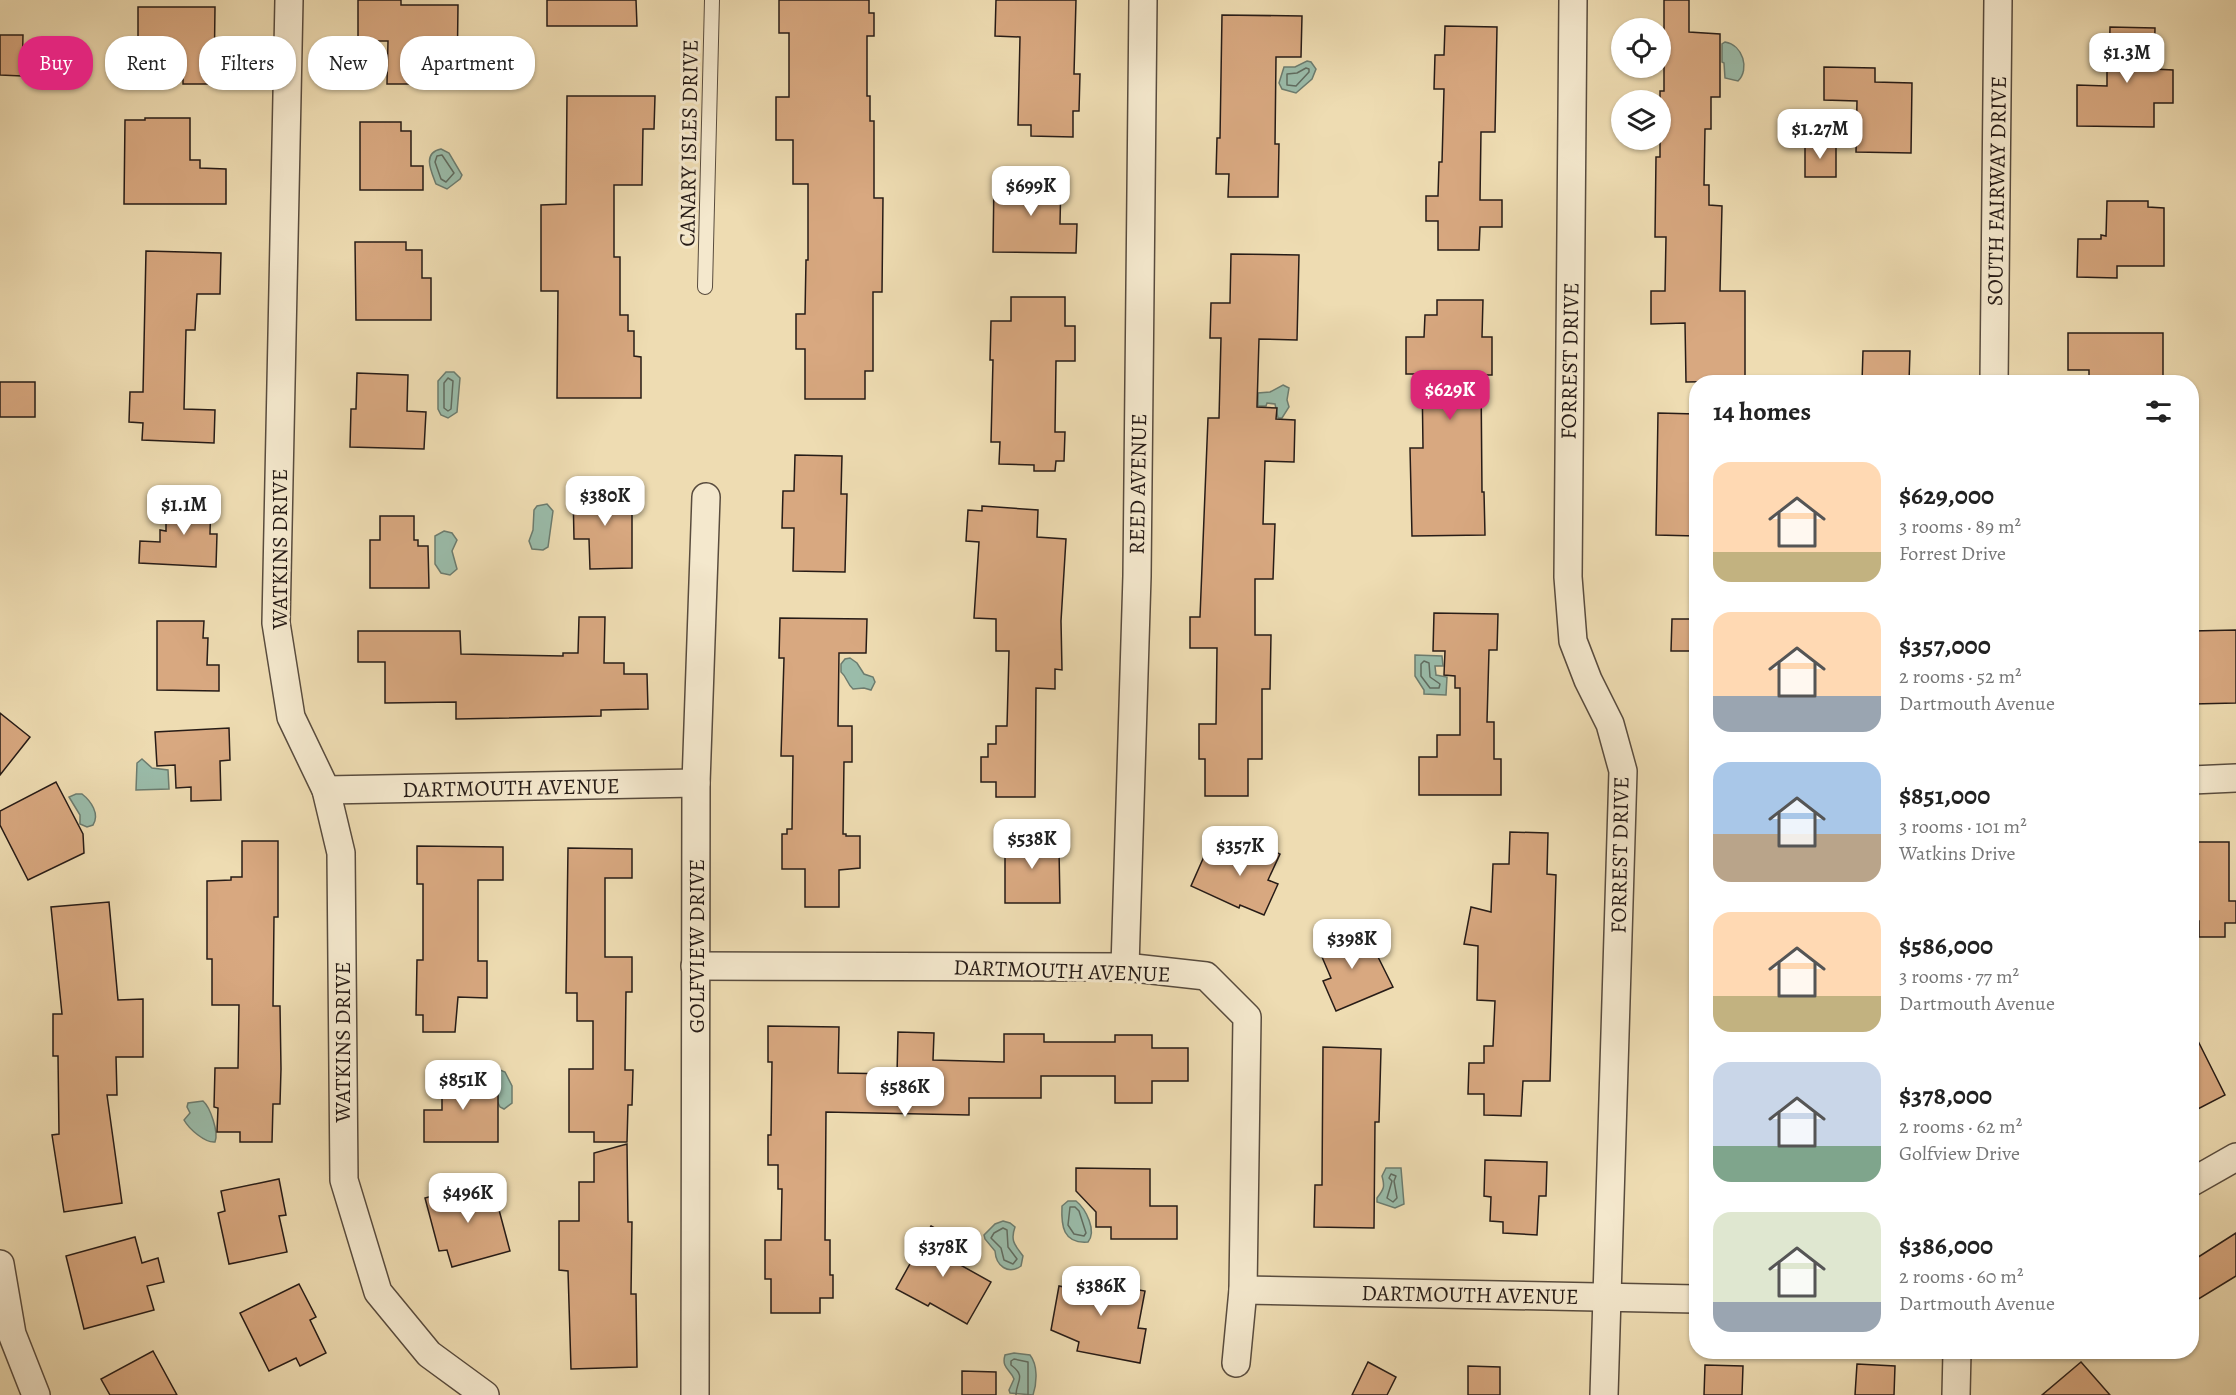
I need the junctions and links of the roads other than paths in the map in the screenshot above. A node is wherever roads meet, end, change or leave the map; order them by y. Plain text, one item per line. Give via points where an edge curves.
1 (289, 0) edge
2 (712, 0) edge
3 (1143, 0) edge
4 (1573, 0) edge
5 (1998, 0) edge
6 (705, 287) dead end
7 (1994, 375) edge
8 (706, 497) dead end
9 (2236, 778) edge
10 (2199, 780) edge
11 (696, 783) junction
12 (326, 790) junction
13 (695, 966) junction
14 (1125, 967) junction
15 (2236, 1157) edge
16 (2199, 1178) edge
17 (0, 1264) edge
18 (1244, 1290) junction
19 (1608, 1297) junction
20 (1689, 1299) edge
21 (6, 1336) edge
22 (1957, 1359) edge
23 (1236, 1363) dead end
24 (36, 1395) edge
25 (485, 1395) edge
26 (695, 1395) edge
27 (1604, 1395) edge
28 (1956, 1395) edge

1 - 12 street, WATKINS DRIVE via 276,623 291,717
2 - 6 lane, CANARY ISLES DRIVE
3 - 14 street, REED AVENUE via 1137,576
4 - 19 street, FORREST DRIVE via 1568,577 1573,641 1610,724 1623,771
5 - 7 street, SOUTH FAIRWAY DRIVE
8 - 11 street, GOLFVIEW DRIVE
9 - 10 street
11 - 12 street, DARTMOUTH AVENUE
11 - 13 street, GOLFVIEW DRIVE
12 - 25 street, WATKINS DRIVE via 341,853 344,1180 378,1292 429,1354
13 - 14 street, DARTMOUTH AVENUE
13 - 26 street, GOLFVIEW DRIVE
14 - 18 street, DARTMOUTH AVENUE via 1206,976 1247,1017
15 - 16 street
17 - 21 street
18 - 19 street, DARTMOUTH AVENUE
18 - 23 street, DARTMOUTH AVENUE
19 - 20 street, DARTMOUTH AVENUE
19 - 27 street, FORREST DRIVE
21 - 24 street
22 - 28 street

